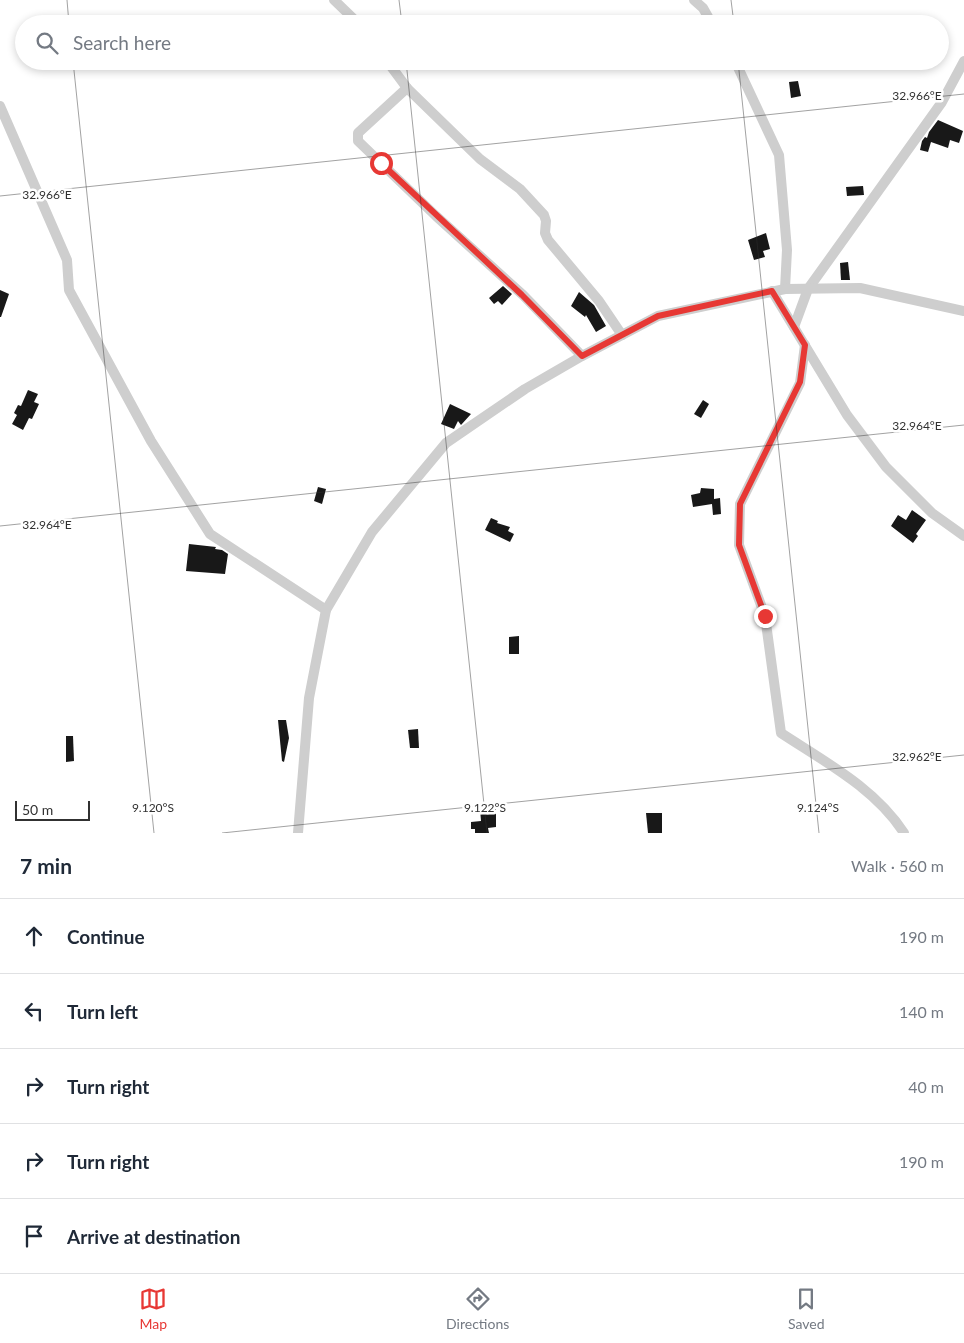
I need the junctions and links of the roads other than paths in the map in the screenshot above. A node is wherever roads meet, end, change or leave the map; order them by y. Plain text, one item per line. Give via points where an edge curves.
1 (334, 0) edge
2 (694, 0) edge
3 (350, 15) edge
4 (707, 15) edge
5 (964, 61) edge
6 (393, 70) edge
7 (738, 70) edge
8 (407, 88) junction
9 (0, 106) edge
10 (785, 289) junction
11 (808, 289) junction
12 (772, 291) junction
13 (964, 311) edge
14 (794, 327) junction
15 (622, 335) junction
16 (805, 345) junction
17 (582, 356) junction
18 (964, 536) edge
19 (326, 610) junction
20 (298, 833) edge
21 (904, 833) edge

1 - 3 street
2 - 4 street
5 - 11 street via 942,102
6 - 8 street
7 - 10 street via 779,156 787,250
8 - 15 street via 544,215 548,240 599,301
8 - 17 street via 358,133 358,141
9 - 19 street via 67,260 69,290 151,441 210,534
10 - 11 street
10 - 12 street
11 - 13 street via 860,288
11 - 14 street
12 - 14 street
12 - 15 street via 658,316
14 - 16 street
15 - 17 street
16 - 18 street via 847,415 886,468 932,513
16 - 21 street via 800,382 740,504 739,545 765,616 781,733 857,782
17 - 19 street via 525,389 446,443 372,532
19 - 20 street via 309,698

